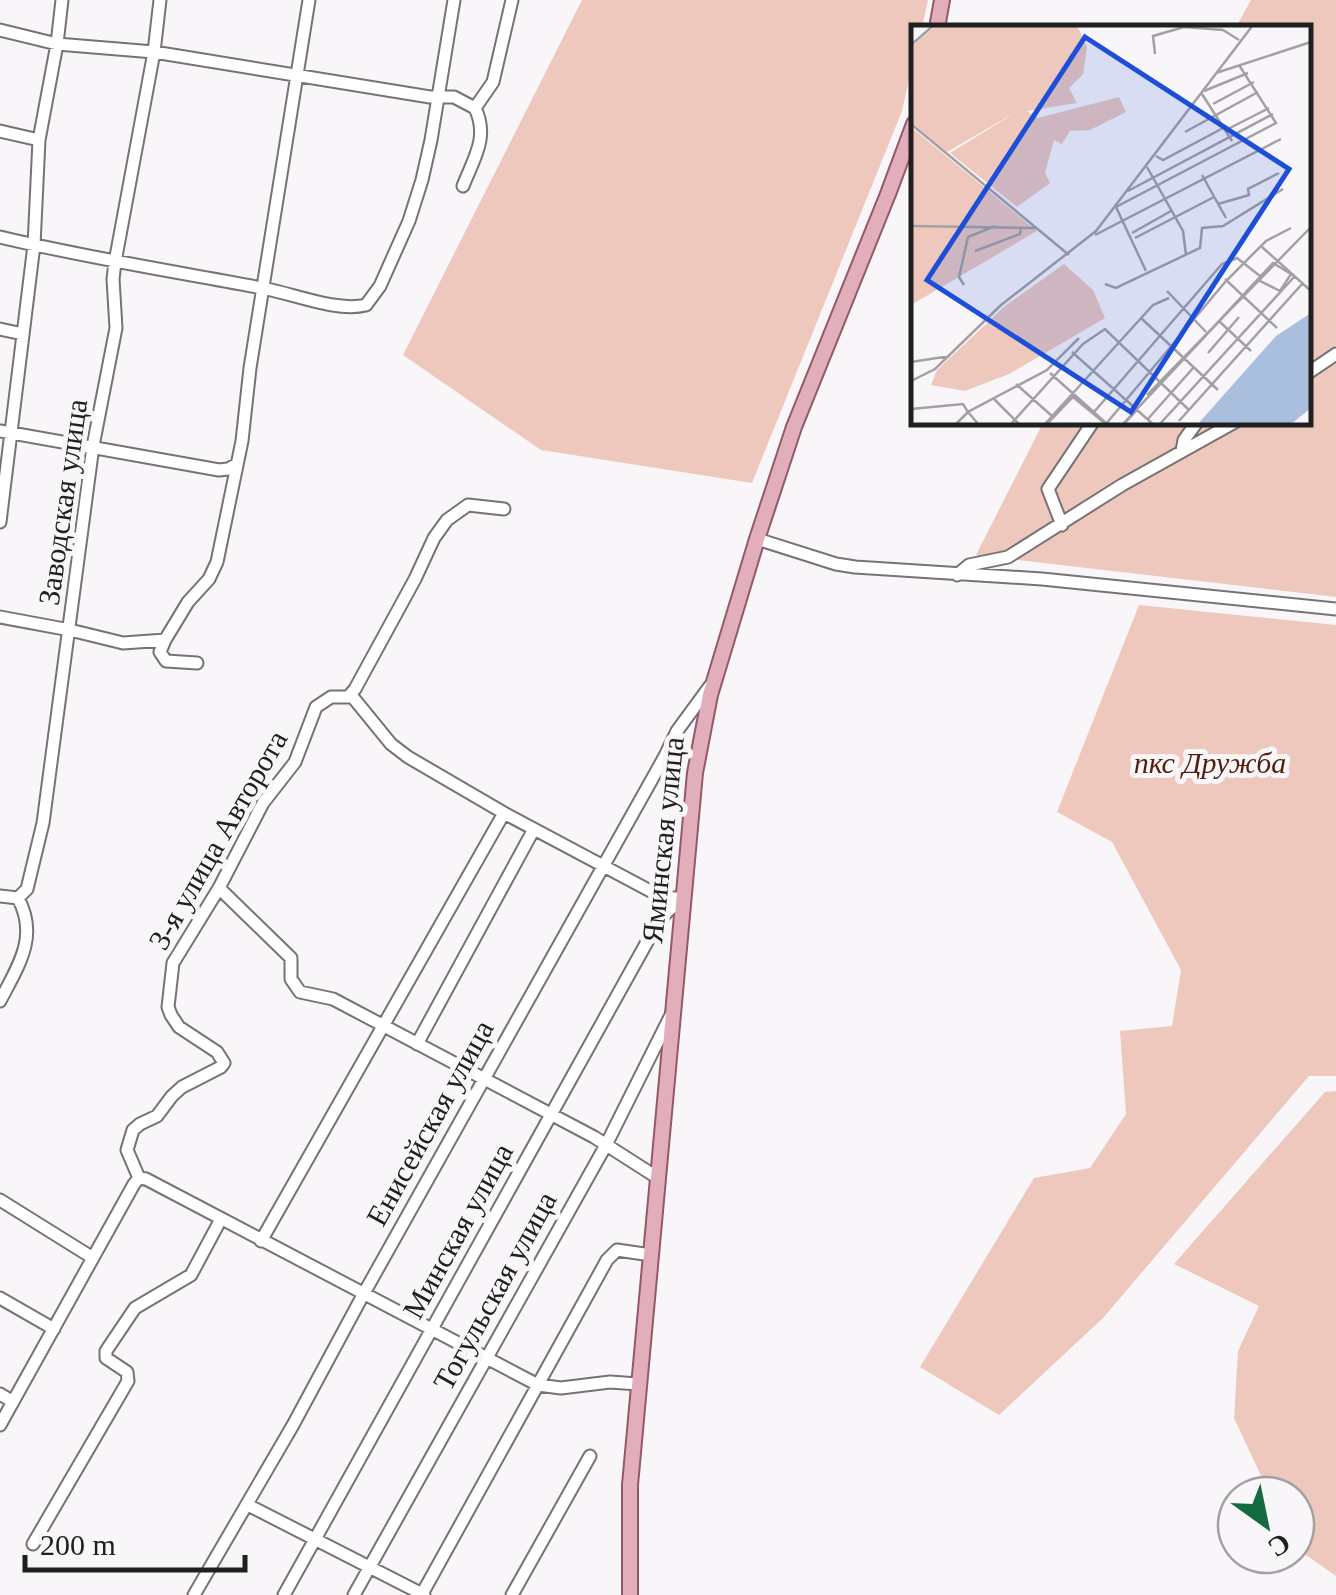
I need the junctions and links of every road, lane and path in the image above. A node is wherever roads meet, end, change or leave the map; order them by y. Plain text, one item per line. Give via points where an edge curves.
1 (62, 0) edge
2 (160, 0) edge
3 (309, 0) edge
4 (454, 0) edge
5 (512, 0) edge
6 (942, 0) edge
7 (937, 25) edge
8 (0, 30) edge
9 (56, 44) junction
10 (154, 52) junction
11 (299, 74) junction
12 (437, 97) junction
13 (475, 108) junction
14 (0, 131) edge
15 (911, 132) edge
16 (38, 140) junction
17 (463, 186) dead end
18 (0, 237) edge
19 (34, 245) junction
20 (115, 262) junction
21 (264, 289) junction
22 (0, 329) edge
23 (23, 334) junction
24 (1336, 354) edge
25 (1311, 371) edge
26 (1091, 425) edge
27 (1194, 425) edge
28 (1230, 425) edge
29 (5, 432) edge
30 (93, 446) junction
31 (1182, 451) junction
32 (236, 464) junction
33 (504, 508) dead end
34 (0, 522) edge
35 (1062, 524) junction
36 (756, 538) junction
37 (957, 575) junction
38 (1336, 610) edge
39 (0, 618) edge
40 (70, 630) junction
41 (165, 640) junction
42 (197, 663) dead end
43 (714, 679) junction
44 (351, 695) junction
45 (504, 812) junction
46 (534, 829) junction
47 (603, 865) junction
48 (219, 888) junction
49 (0, 896) edge
50 (18, 898) junction
51 (684, 898) junction
52 (0, 1001) edge
53 (674, 1009) junction
54 (383, 1026) junction
55 (417, 1044) junction
56 (484, 1080) junction
57 (550, 1114) junction
58 (606, 1145) junction
59 (139, 1178) junction
60 (658, 1178) junction
61 (0, 1200) edge
62 (221, 1219) junction
63 (261, 1241) junction
64 (651, 1255) junction
65 (93, 1258) junction
66 (363, 1295) junction
67 (0, 1298) edge
68 (54, 1329) junction
69 (432, 1329) junction
70 (486, 1356) junction
71 (638, 1384) junction
72 (538, 1385) junction
73 (0, 1394) edge
74 (13, 1402) junction
75 (0, 1425) edge
76 (590, 1456) dead end
77 (248, 1505) junction
78 (316, 1538) junction
79 (33, 1544) dead end
80 (369, 1566) junction
81 (403, 1590) edge
82 (423, 1594) edge
83 (194, 1595) edge
84 (284, 1595) edge
85 (354, 1595) edge
86 (512, 1595) edge
87 (630, 1595) edge

1 - 9 street
2 - 10 street, Заводская улица
3 - 11 street
4 - 12 street
5 - 13 street via 493,82
6 - 7 main road
8 - 9 street
9 - 10 street
9 - 16 street
10 - 11 street
10 - 20 street, Заводская улица
11 - 12 street
11 - 21 street
12 - 13 street
12 - 21 street via 409,222 366,305 346,307
13 - 17 street via 482,138
14 - 16 street
15 - 36 main road, Яминская улица
16 - 19 street
18 - 19 street
19 - 20 street
19 - 23 street
20 - 21 street
20 - 30 street, Заводская улица via 116,328
21 - 32 street
22 - 23 street
23 - 29 street
24 - 25 street
26 - 35 street via 1048,489
27 - 31 street
28 - 31 street
29 - 30 street
29 - 34 street
30 - 32 street via 218,470
30 - 40 street, Заводская улица
31 - 35 street
32 - 41 street via 216,567
33 - 44 street via 468,505 443,524
35 - 37 street via 1008,557
36 - 37 street via 855,568
36 - 43 main road, Яминская улица
37 - 38 street
39 - 40 street
40 - 41 street via 124,642
40 - 50 street, Заводская улица via 42,832 28,889
41 - 42 street via 160,652 166,661
43 - 47 street, Енисейская улица
43 - 51 main road, Яминская улица via 694,773
44 - 45 street via 397,749
44 - 48 street, 3-я улица Авторота via 331,696 316,707 296,762 263,803
45 - 46 street
45 - 54 street
46 - 47 street
46 - 55 street
47 - 51 street via 662,896
47 - 56 street, Енисейская улица
48 - 54 street via 291,958 296,989 333,999
48 - 59 street, 3-я улица Авторота via 173,963 168,1007 179,1027 224,1063 182,1087 157,1116 133,1130 127,1150
49 - 50 street
50 - 52 street via 28,938
51 - 53 main road, Яминская улица
51 - 57 street, Минская улица via 657,924
53 - 58 street, Тогульская улица
53 - 60 main road, Яминская улица
54 - 55 street
54 - 63 street
55 - 56 street
56 - 57 street
56 - 66 street, Енисейская улица
57 - 58 street
57 - 69 street, Минская улица
58 - 60 street
58 - 70 street, Тогульская улица
59 - 62 street
59 - 65 street
60 - 64 main road, Яминская улица
61 - 65 street
62 - 63 street
62 - 79 street via 186,1279 134,1308 106,1351 128,1381
63 - 66 street
64 - 71 main road, Яминская улица
64 - 72 street via 610,1255
65 - 68 street
66 - 69 street
66 - 77 street, Енисейская улица
67 - 68 street
68 - 74 street
69 - 70 street
69 - 78 street, Минская улица
70 - 72 street
70 - 80 street, Тогульская улица
71 - 72 street
71 - 87 main road, Яминская улица
72 - 82 street
73 - 74 street
74 - 75 street
76 - 86 street
77 - 78 street
77 - 83 street, Енисейская улица
78 - 80 street
78 - 84 street, Минская улица
80 - 81 street
80 - 85 street, Тогульская улица
81 - 82 street

